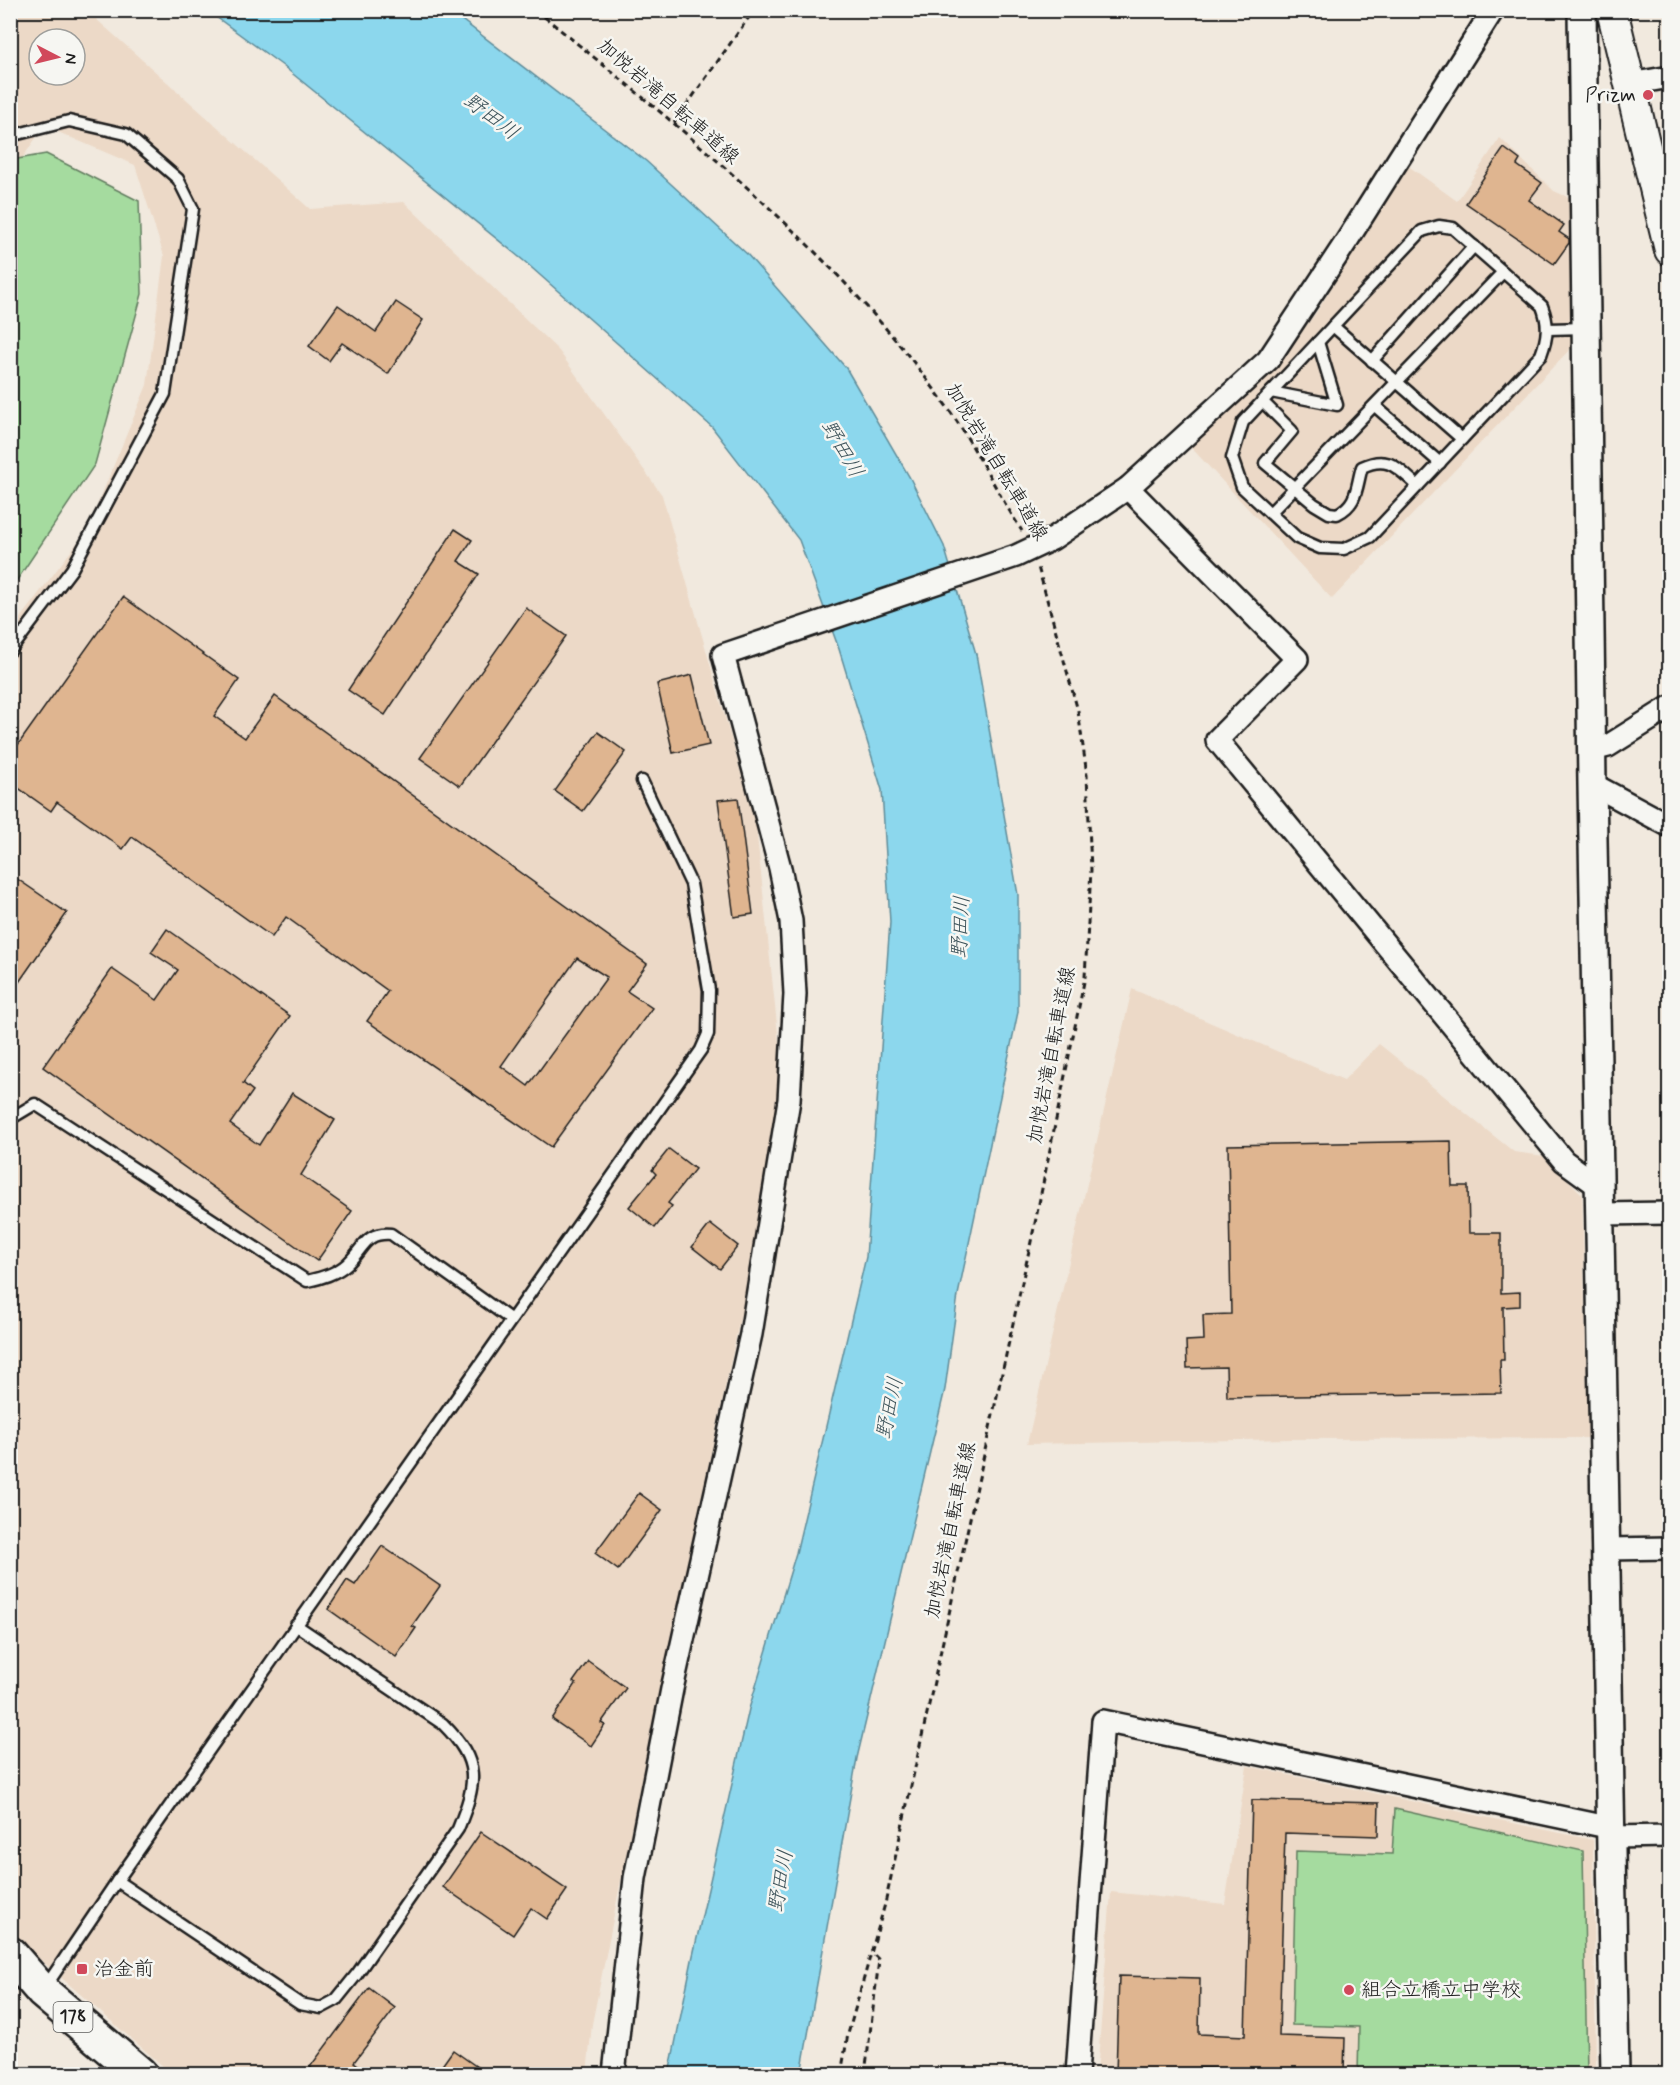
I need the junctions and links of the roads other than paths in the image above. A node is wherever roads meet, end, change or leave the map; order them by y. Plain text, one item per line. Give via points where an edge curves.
1 (1493, 10) edge
2 (1582, 10) edge
3 (1612, 10) edge
4 (1670, 77) edge
5 (1630, 84) junction
6 (10, 139) edge
7 (1473, 246) junction
8 (1670, 250) edge
9 (1503, 272) junction
10 (1333, 326) junction
11 (1586, 327) junction
12 (1548, 329) junction
13 (1318, 342) junction
14 (1372, 361) junction
15 (1397, 382) junction
16 (1271, 392) junction
17 (1262, 401) junction
18 (1374, 406) junction
19 (1462, 439) junction
20 (1440, 463) junction
21 (1418, 486) junction
22 (1128, 488) junction
23 (1293, 489) junction
24 (1270, 513) junction
25 (10, 651) edge
26 (1670, 707) edge
27 (1592, 750) junction
28 (642, 781) dead end
29 (1592, 784) junction
30 (1670, 826) edge
31 (10, 1119) edge
32 (1601, 1201) junction
33 (1670, 1213) edge
34 (510, 1319) junction
35 (1670, 1548) edge
36 (1607, 1549) junction
37 (296, 1625) junction
38 (1612, 1833) junction
39 (1670, 1836) edge
40 (117, 1881) junction
41 (10, 1954) edge
42 (43, 1992) junction
43 (140, 2074) edge
44 (614, 2074) edge
45 (1077, 2074) edge
46 (1615, 2074) edge

1 - 22 street via 1268,360
2 - 11 street
3 - 5 main road
4 - 5 street
5 - 8 main road
6 - 25 lane via 69,121 126,134 178,179 193,209 165,394 72,569
7 - 9 lane
7 - 10 lane via 1453,228 1439,226 1422,231
7 - 14 lane
9 - 12 lane via 1542,306
9 - 15 lane
10 - 13 lane
10 - 14 lane
11 - 12 lane
11 - 27 street
12 - 19 lane via 1541,355
13 - 16 lane
13 - 16 lane via 1337,405
14 - 15 lane
15 - 18 lane
15 - 19 lane
16 - 17 lane
17 - 23 lane via 1292,431 1265,463
17 - 24 lane via 1243,422 1232,458 1242,488
18 - 20 lane
18 - 23 lane
19 - 20 lane
20 - 21 lane
21 - 23 lane via 1394,465 1382,461 1362,467 1352,504 1337,514 1321,509
21 - 24 lane via 1370,537 1344,549 1320,548 1297,538
22 - 32 street via 1297,659 1217,740
22 - 44 street via 1052,539 1024,552 723,655 780,868 790,921 795,994 789,1100 751,1334 672,1689 635,1878
23 - 24 lane
26 - 27 street via 1608,746
27 - 29 street
28 - 34 lane via 691,884 709,990 708,1034 701,1050
29 - 30 street
29 - 32 street
31 - 34 lane via 35,1104 307,1281 325,1277 346,1265 378,1233 391,1234
32 - 33 street
32 - 36 street
34 - 37 lane
35 - 36 street
36 - 38 street
37 - 40 lane
37 - 40 lane via 443,1725 463,1744 471,1763 468,1805 458,1829 357,1974 329,2004 321,2008 300,2004
38 - 39 street
38 - 45 street via 1103,1721
38 - 46 street
40 - 42 lane
41 - 42 highway, 178
42 - 43 highway, 178

